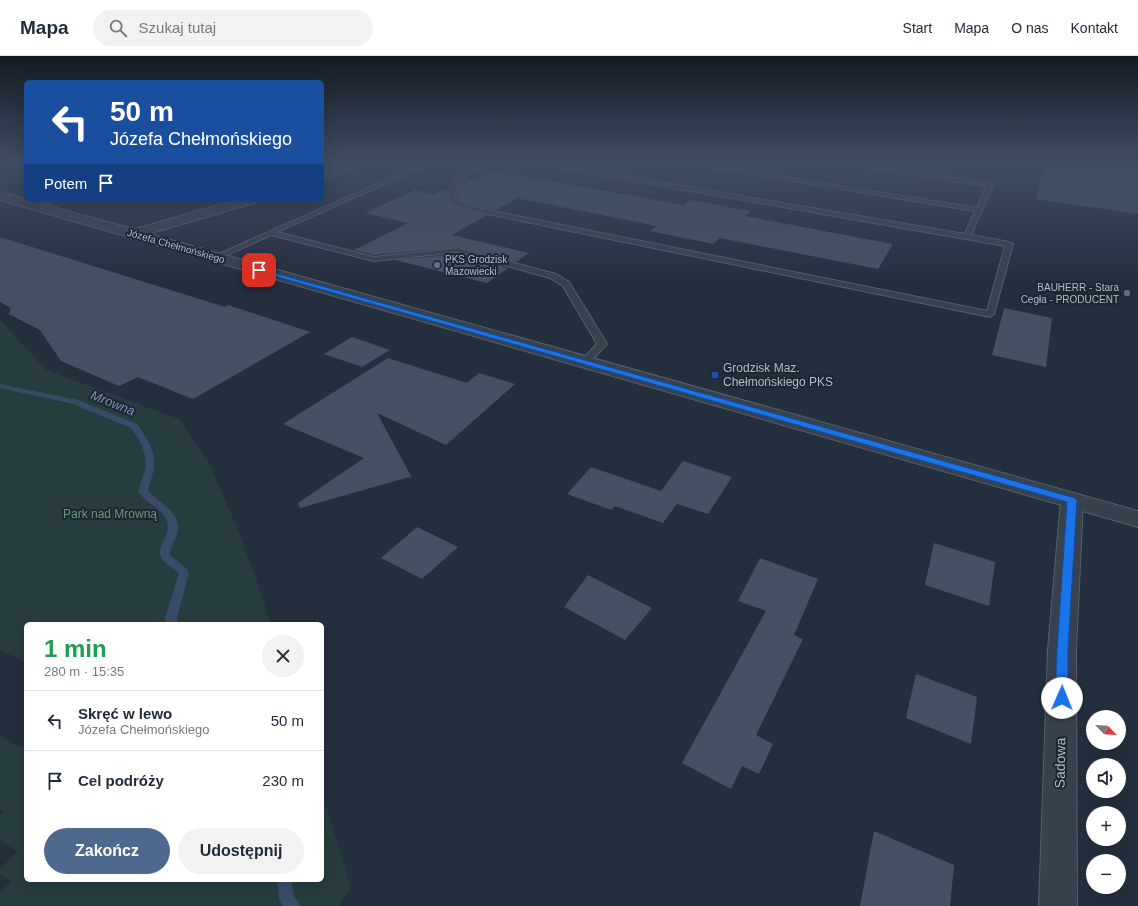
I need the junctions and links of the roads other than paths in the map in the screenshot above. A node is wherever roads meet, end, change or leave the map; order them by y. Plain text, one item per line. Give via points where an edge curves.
1 (20, 202) edge
2 (41, 202) edge
3 (243, 202) edge
4 (343, 202) edge
5 (454, 202) edge
6 (762, 202) edge
7 (927, 202) edge
8 (983, 202) edge
9 (31, 205) junction
10 (979, 210) junction
11 (133, 234) junction
12 (271, 234) junction
13 (968, 237) junction
14 (216, 257) junction
15 (585, 362) junction
16 (1072, 500) junction
17 (1138, 519) edge
18 (1058, 906) edge

1 - 9 street, Józefa Chełmońskiego
2 - 9 street
3 - 11 street
4 - 12 lane
5 - 13 lane via 483,211 990,314 1009,244
6 - 13 lane
7 - 10 lane
8 - 10 lane
9 - 11 street, Józefa Chełmońskiego
10 - 13 lane
11 - 14 street, Józefa Chełmońskiego
12 - 14 lane
12 - 15 lane via 374,260 458,250 553,276 566,284 602,344
14 - 15 street, Józefa Chełmońskiego
15 - 16 street, Józefa Chełmońskiego
16 - 17 street, Józefa Chełmońskiego
16 - 18 street, Sadowa via 1062,650

